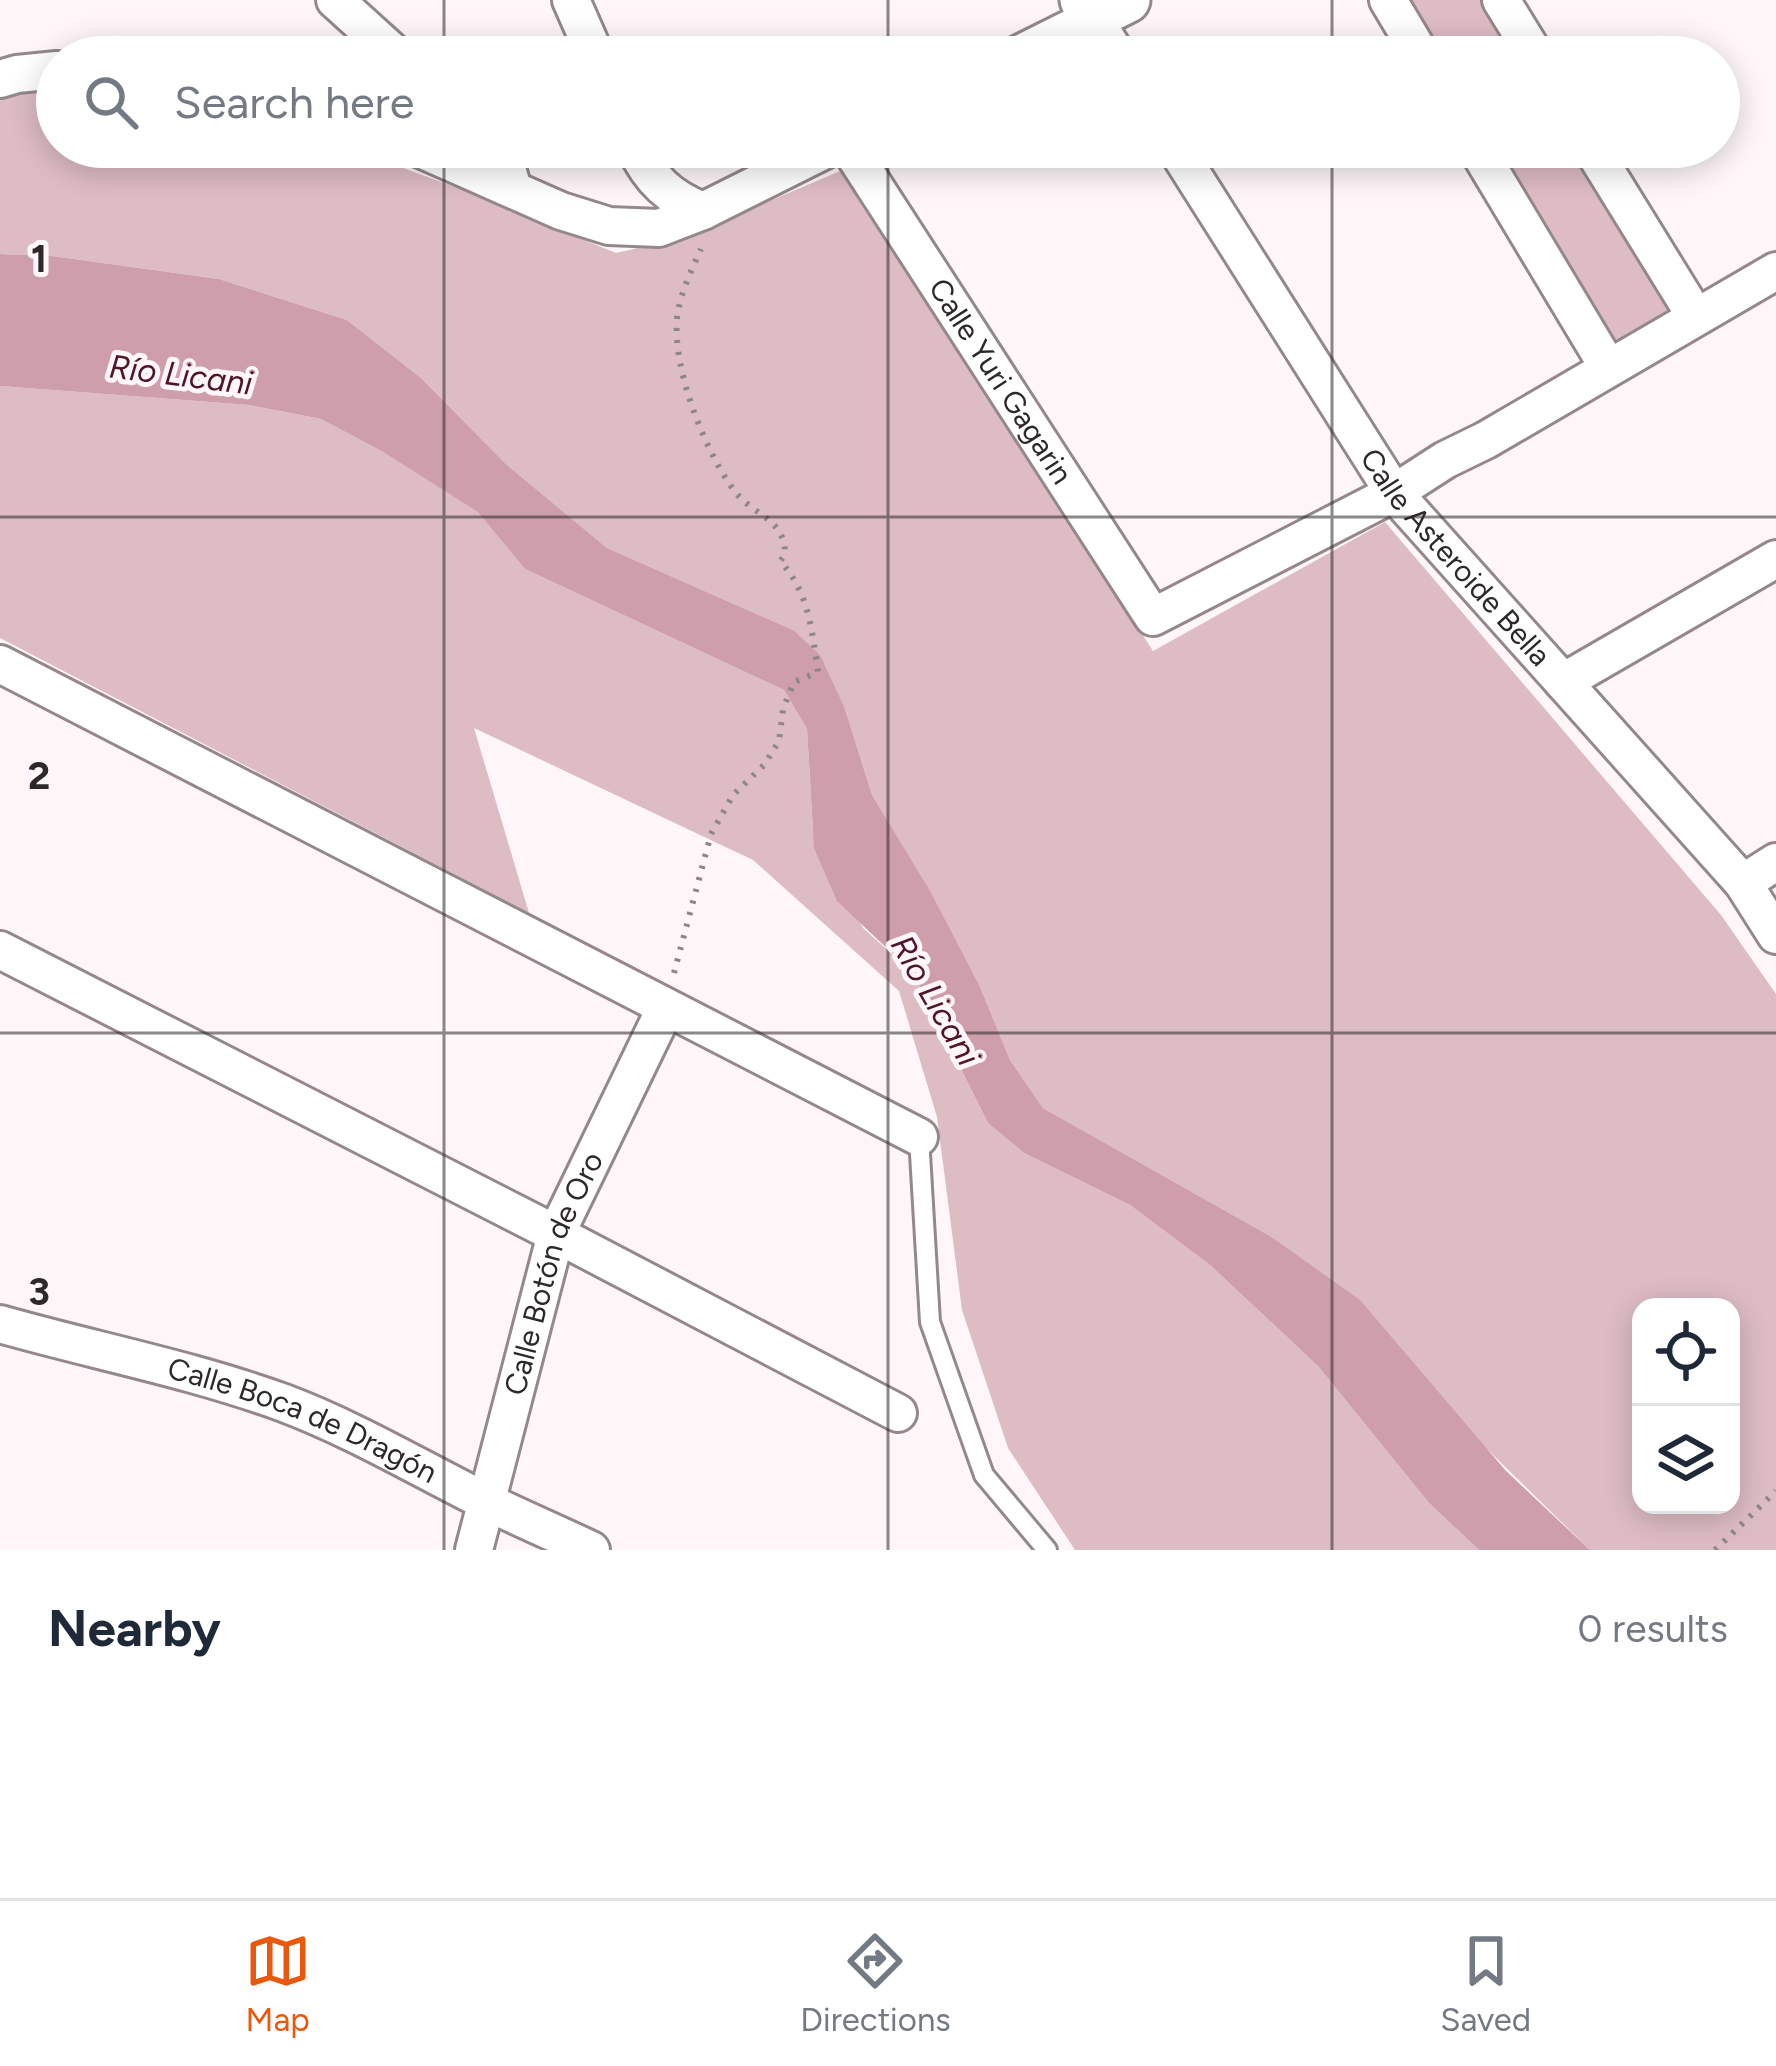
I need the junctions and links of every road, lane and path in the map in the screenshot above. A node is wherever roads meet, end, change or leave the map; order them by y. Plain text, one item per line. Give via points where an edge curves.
1 (335, 0) edge
2 (571, 0) edge
3 (1388, 0) edge
4 (1501, 0) edge
5 (1101, 6) edge
6 (375, 36) edge
7 (587, 36) edge
8 (1049, 36) edge
9 (1111, 36) edge
10 (1409, 36) edge
11 (1523, 36) edge
12 (6, 69) edge
13 (36, 70) edge
14 (464, 168) edge
15 (507, 168) edge
16 (646, 168) edge
17 (789, 168) edge
18 (863, 168) edge
19 (1188, 168) edge
20 (1489, 168) edge
21 (1604, 168) edge
22 (513, 189) junction
23 (703, 211) junction
24 (1776, 272) edge
25 (1696, 317) junction
26 (1608, 367) junction
27 (1394, 493) junction
28 (1776, 560) edge
29 (0, 664) edge
30 (1563, 682) junction
31 (1776, 862) edge
32 (1743, 883) junction
33 (1776, 935) edge
34 (0, 950) edge
35 (664, 1009) junction
36 (919, 1137) joint
37 (556, 1234) junction
38 (0, 1324) edge
39 (898, 1413) dead end
40 (1776, 1491) edge
41 (485, 1501) junction
42 (474, 1550) edge
43 (591, 1550) edge
44 (1047, 1550) edge
45 (1715, 1550) edge

1 - 6 street
2 - 7 street
3 - 10 street
4 - 11 street
5 - 8 street
5 - 9 street
12 - 13 street
14 - 22 street
15 - 22 street
16 - 23 street via 679,202
17 - 23 street
18 - 27 street, Calle Yuri Gagarin via 1154,617
19 - 27 street, Calle Asteroide Bella
20 - 26 street
21 - 25 street
22 - 23 street via 609,226 659,228
23 - 35 path via 704,244 677,312 685,385 721,470 781,532 780,560 805,600 818,672 794,682 779,742 711,834
24 - 25 street
25 - 26 street
26 - 27 street
27 - 30 street, Calle Asteroide Bella
28 - 30 street
29 - 35 street
30 - 32 street, Calle Asteroide Bella
31 - 32 street
32 - 33 street, Calle Asteroide Bella
34 - 37 street
35 - 36 street
35 - 37 street, Calle Botón de Oro
36 - 44 lane via 930,1322 984,1475
37 - 39 street
37 - 41 street, Calle Botón de Oro
38 - 41 street, Calle Boca de Dragón via 284,1403
40 - 45 path
41 - 42 street, Calle Botón de Oro
41 - 43 street, Calle Boca de Dragón

